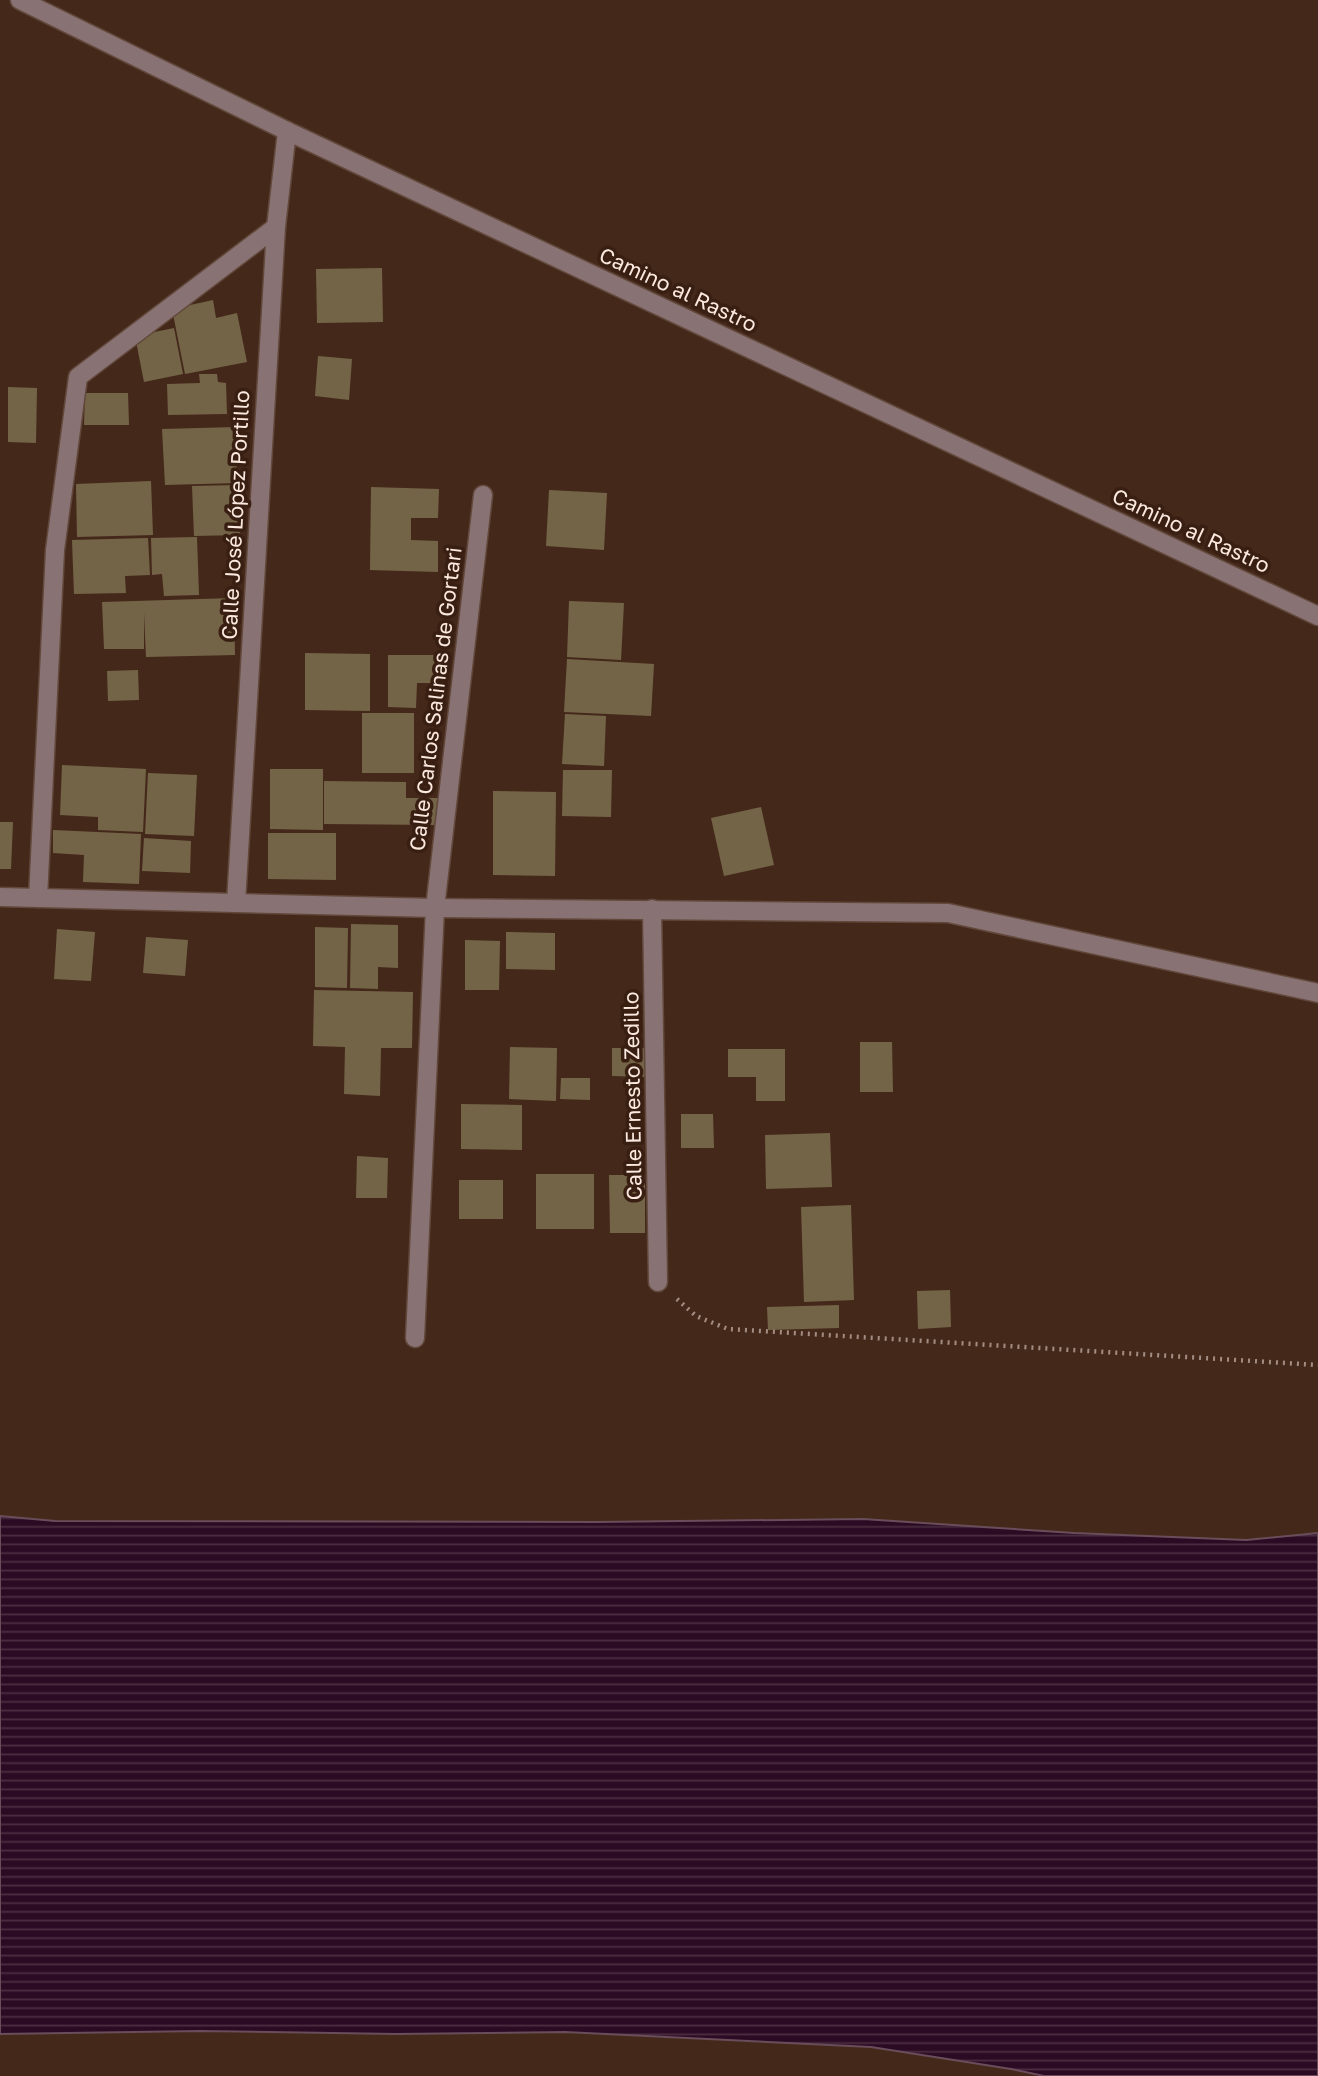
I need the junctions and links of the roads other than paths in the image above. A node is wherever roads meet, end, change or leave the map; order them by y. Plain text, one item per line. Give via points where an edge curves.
1 (20, 0) edge
2 (287, 131) junction
3 (276, 227) junction
4 (483, 495) dead end
5 (1318, 616) edge
6 (0, 897) edge
7 (38, 898) junction
8 (236, 903) junction
9 (435, 908) junction
10 (652, 909) junction
11 (1318, 993) edge
12 (658, 1282) road end
13 (415, 1338) dead end

1 - 2 street, Camino al Rastro
2 - 3 street, Calle José López Portillo
2 - 5 street, Camino al Rastro
3 - 7 street via 78,377 55,550
3 - 8 street, Calle José López Portillo
4 - 9 street, Calle Carlos Salinas de Gortari
6 - 7 street
7 - 8 street
8 - 9 street
9 - 10 street
9 - 13 street, Calle Carlos Salinas de Gortari
10 - 11 street via 948,913
10 - 12 street, Calle Ernesto Zedillo

